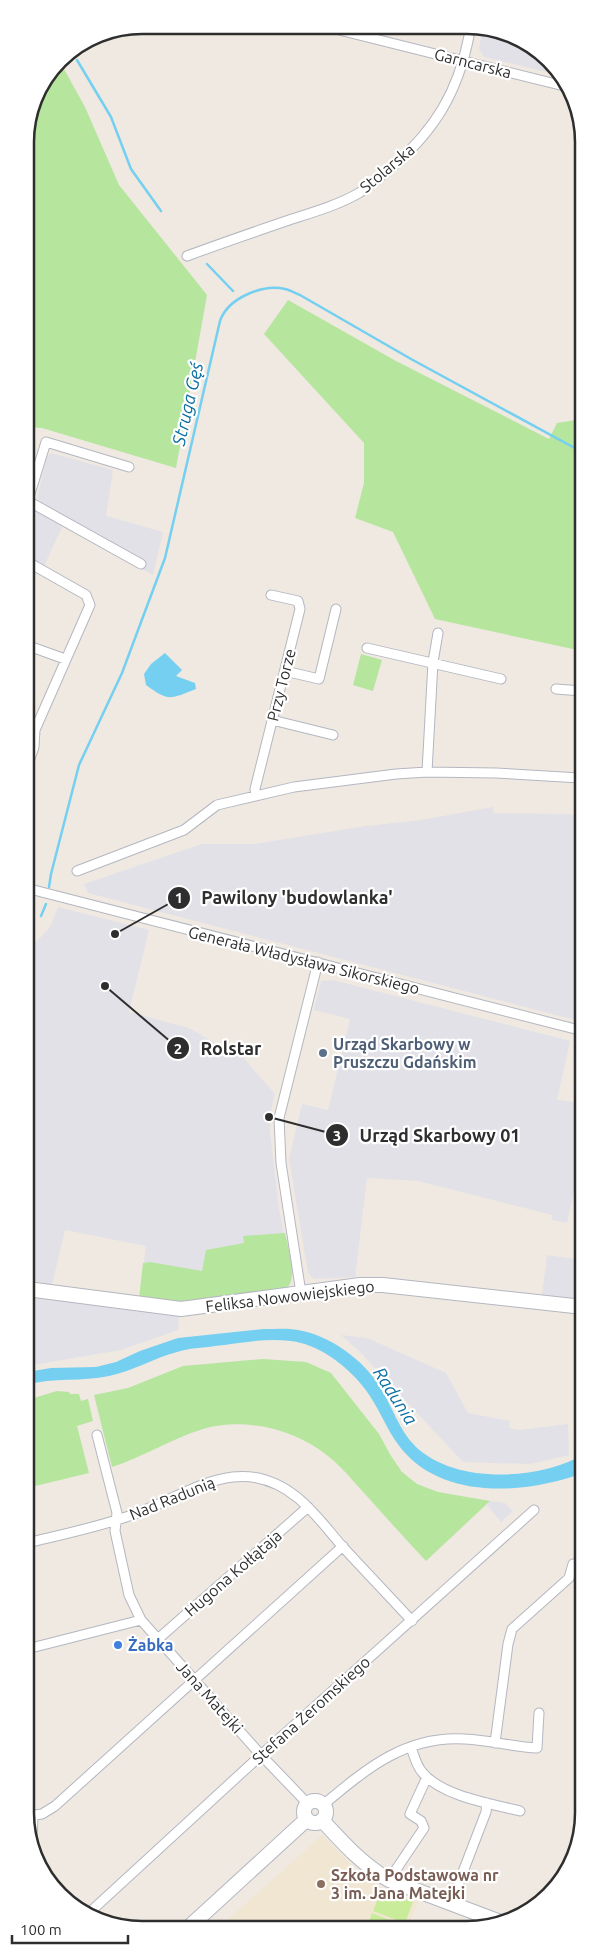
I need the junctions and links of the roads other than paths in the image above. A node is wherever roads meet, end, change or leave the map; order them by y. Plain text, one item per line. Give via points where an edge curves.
1 (355, 34) edge
2 (469, 36) dead end
3 (464, 61) junction
4 (559, 85) edge
5 (188, 256) dead end
6 (129, 467) dead end
7 (34, 480) edge
8 (34, 506) edge
9 (141, 564) dead end
10 (34, 565) edge
11 (271, 595) dead end
12 (336, 609) dead end
13 (438, 633) dead end
14 (34, 648) edge
15 (366, 648) dead end
16 (65, 659) junction
17 (433, 662) junction
18 (285, 671) junction
19 (501, 679) dead end
20 (556, 689) dead end
21 (575, 690) edge
22 (272, 720) junction
23 (34, 721) edge
24 (333, 735) dead end
25 (427, 772) junction
26 (575, 778) edge
27 (256, 796) junction
28 (77, 871) dead end
29 (34, 890) edge
30 (318, 962) junction
31 (575, 1028) edge
32 (34, 1290) edge
33 (301, 1293) junction
34 (575, 1306) edge
35 (97, 1435) dead end
36 (308, 1507) junction
37 (534, 1510) dead end
38 (116, 1520) junction
39 (34, 1541) edge
40 (343, 1546) junction
41 (573, 1564) dead end
42 (141, 1620) junction
43 (412, 1621) junction
44 (158, 1639) junction
45 (34, 1647) edge
46 (195, 1680) junction
47 (539, 1713) dead end
48 (495, 1743) junction
49 (411, 1747) junction
50 (261, 1755) junction
51 (427, 1777) junction
52 (487, 1803) junction
53 (308, 1804) junction
54 (323, 1805) junction
55 (520, 1811) dead end
56 (34, 1815) edge
57 (307, 1819) junction
58 (322, 1820) junction
59 (389, 1880) junction
60 (451, 1903) junction
61 (93, 1909) edge
62 (491, 1918) edge
63 (196, 1921) edge

1 - 3 street, Garncarska
2 - 3 street, Stolarska
3 - 4 street, Garncarska
3 - 5 street, Stolarska via 446,105 430,129 409,152 359,193
6 - 7 street via 46,442
8 - 9 street
10 - 16 street via 86,594 90,605
11 - 18 street, Przy Torze via 298,601 300,609
12 - 18 street via 319,679
13 - 17 street
14 - 16 street
15 - 17 street
16 - 23 street
17 - 19 street
17 - 25 street
18 - 22 street, Przy Torze
20 - 21 street
22 - 24 street
22 - 27 street, Przy Torze
25 - 26 street
25 - 27 street via 327,782
27 - 28 street via 216,805 184,830
29 - 30 street, Generała Władysława Sikorskiego
30 - 31 street, Generała Władysława Sikorskiego
30 - 33 street via 279,1118 281,1163
32 - 33 street, Feliksa Nowowiejskiego via 182,1308
33 - 34 street, Feliksa Nowowiejskiego via 364,1285 403,1286
35 - 38 street, Jana Matejki via 117,1513
36 - 38 street, Nad Radunią via 270,1482 235,1476 200,1484
36 - 40 street, Nad Radunią
36 - 44 street, Hugona Kołłątaja
37 - 43 street, Stefana Żeromskiego
38 - 39 street, Nad Radunią
38 - 42 street, Jana Matejki via 115,1531 129,1595
40 - 43 street, Nad Radunią
40 - 46 street
41 - 48 street via 569,1578 512,1629
42 - 44 street, Jana Matejki
42 - 45 street
43 - 50 street, Stefana Żeromskiego
44 - 46 street, Jana Matejki
46 - 50 street, Jana Matejki
46 - 56 street via 55,1806
47 - 48 street via 537,1748
48 - 49 street via 449,1739
49 - 51 street via 416,1762
49 - 54 street via 373,1765
50 - 53 street, Jana Matejki
50 - 61 street, Stefana Żeromskiego
51 - 52 street via 462,1797
51 - 59 street via 410,1814 421,1821 424,1828
52 - 55 street
52 - 60 street
53 - 54 street via 315,1801
53 - 57 street via 304,1810
54 - 58 street via 326,1812
57 - 58 street via 316,1823
57 - 63 street
58 - 59 street via 355,1855
59 - 60 street
60 - 62 street

